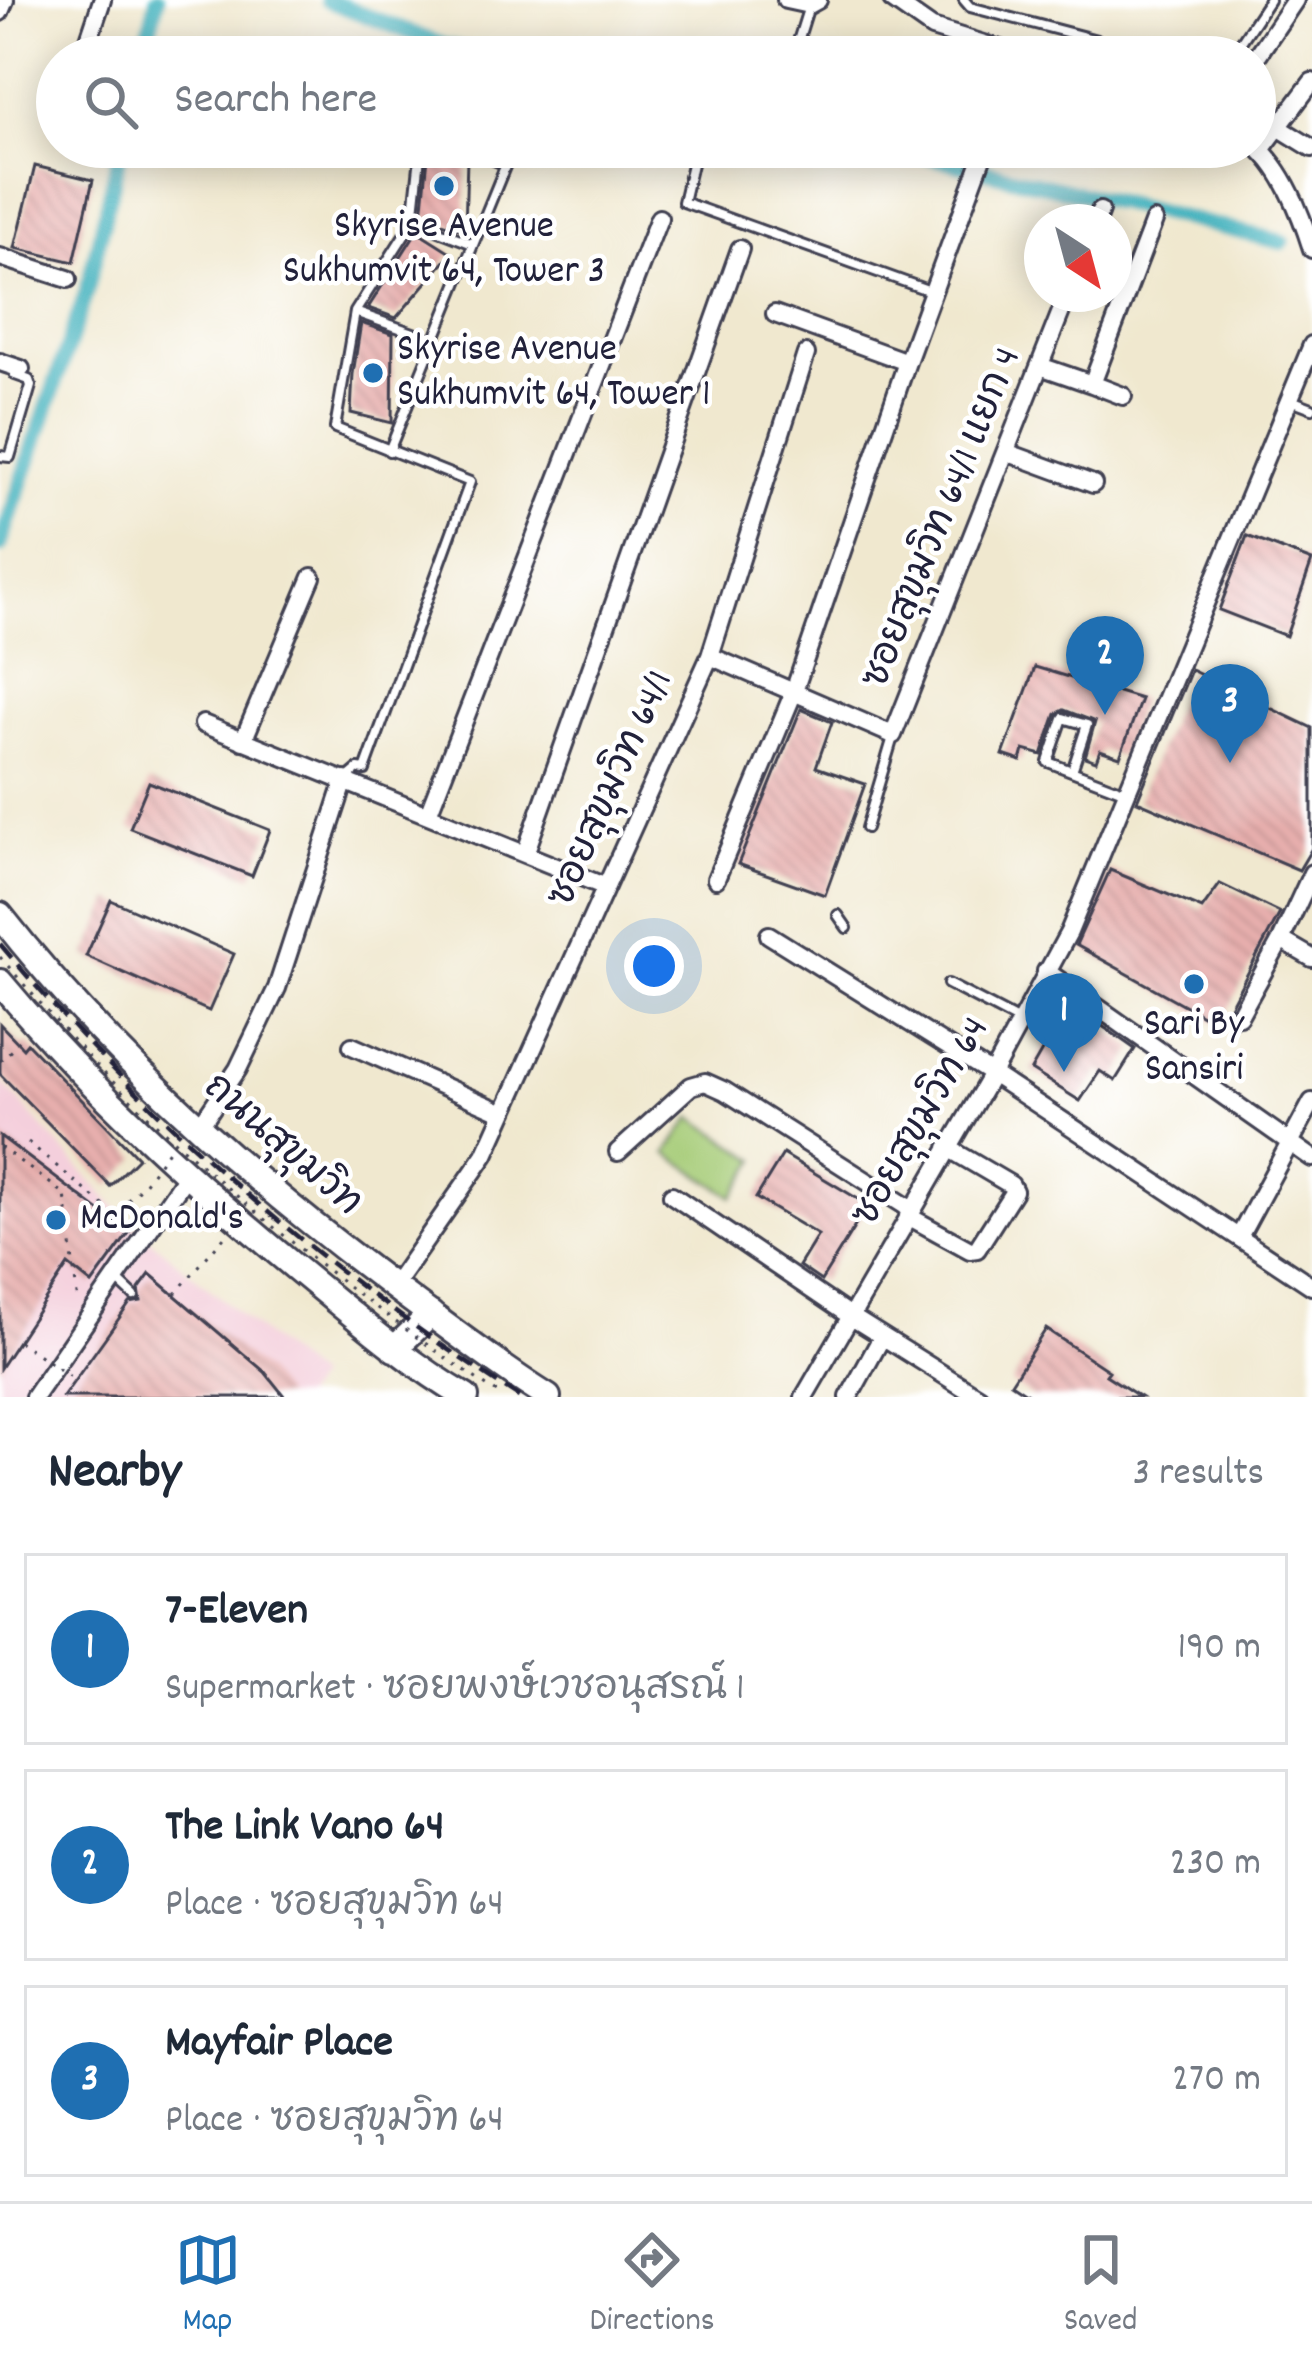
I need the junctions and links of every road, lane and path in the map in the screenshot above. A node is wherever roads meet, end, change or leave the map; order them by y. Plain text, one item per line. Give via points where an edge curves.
1 (5, 0) edge
2 (102, 0) edge
3 (786, 0) edge
4 (892, 0) edge
5 (964, 0) edge
6 (1269, 0) edge
7 (1295, 0) edge
8 (814, 3) edge
9 (0, 12) edge
10 (90, 36) edge
11 (801, 36) edge
12 (958, 36) edge
13 (1081, 36) edge
14 (1245, 36) edge
15 (1271, 36) edge
16 (1312, 82) edge
17 (1278, 127) joint
18 (1312, 148) edge
19 (419, 168) edge
20 (505, 168) edge
21 (692, 168) edge
22 (978, 168) edge
23 (1275, 168) edge
24 (659, 218) dead end
25 (413, 221) junction
26 (1154, 221) dead end
27 (473, 244) junction
28 (740, 249) dead end
29 (1312, 249) edge
30 (0, 256) edge
31 (68, 279) dead end
32 (935, 292) junction
33 (355, 312) junction
34 (1061, 312) edge
35 (776, 314) dead end
36 (433, 340) junction
37 (1311, 351) edge
38 (806, 354) dead end
39 (907, 362) junction
40 (0, 366) edge
41 (1040, 366) junction
42 (21, 369) dead end
43 (1091, 384) junction
44 (1123, 396) dead end
45 (1290, 399) junction
46 (1312, 408) edge
47 (389, 451) junction
48 (1006, 452) junction
49 (0, 456) edge
50 (1093, 484) dead end
51 (312, 577) dead end
52 (710, 656) junction
53 (793, 694) junction
54 (203, 724) dead end
55 (893, 735) junction
56 (243, 742) junction
57 (1072, 770) junction
58 (345, 780) junction
59 (1128, 793) junction
60 (428, 814) junction
61 (866, 828) dead end
62 (525, 854) junction
63 (1312, 873) edge
64 (716, 879) dead end
65 (606, 886) junction
66 (0, 915) edge
67 (838, 915) dead end
68 (847, 928) dead end
69 (769, 935) dead end
70 (1281, 940) junction
71 (0, 958) edge
72 (1312, 958) edge
73 (1046, 971) junction
74 (948, 984) dead end
75 (2, 987) edge
76 (1239, 1016) dead end
77 (1020, 1021) junction
78 (38, 1024) junction
79 (352, 1046) dead end
80 (0, 1061) edge
81 (992, 1074) junction
82 (1312, 1102) edge
83 (504, 1114) junction
84 (199, 1127) junction
85 (175, 1141) junction
86 (28, 1142) dead end
87 (1289, 1144) junction
88 (0, 1148) edge
89 (948, 1148) junction
90 (618, 1152) dead end
91 (1312, 1158) edge
92 (186, 1177) junction
93 (671, 1195) dead end
94 (249, 1208) junction
95 (910, 1213) junction
96 (1239, 1237) junction
97 (115, 1278) junction
98 (1312, 1286) edge
99 (393, 1287) junction
100 (175, 1294) dead end
101 (134, 1296) dead end
102 (430, 1314) junction
103 (850, 1316) junction
104 (81, 1328) junction
105 (882, 1337) junction
106 (18, 1341) dead end
107 (394, 1349) junction
108 (75, 1380) dead end
109 (448, 1392) edge
110 (34, 1397) edge
111 (503, 1397) edge
112 (548, 1397) edge
113 (804, 1397) edge
114 (849, 1397) edge
115 (979, 1397) edge

1 - 9 street
2 - 10 street
3 - 8 street
4 - 12 street
5 - 13 lane
6 - 14 lane
7 - 15 street
8 - 11 lane
16 - 17 street
17 - 18 street
19 - 25 lane
20 - 27 lane
21 - 32 lane via 683,202
22 - 32 street
23 - 29 street
24 - 60 street
25 - 27 lane
25 - 33 lane
26 - 43 street
27 - 36 lane
28 - 62 street
30 - 31 street
32 - 39 street
33 - 36 lane
33 - 47 lane via 335,428
34 - 41 street, ซอยสุขุมวิท 64/1 แยก 4
35 - 39 street
36 - 47 lane
37 - 45 street, ซอยสุขุมวิท 64
38 - 52 street
39 - 53 street
40 - 42 street
40 - 49 lane via 31,386 10,457
41 - 43 street
41 - 48 street, ซอยสุขุมวิท 64/1 แยก 4
43 - 44 street
45 - 46 lane
45 - 59 street, ซอยสุขุมวิท 64
47 - 58 lane via 470,482 365,770
48 - 50 street
48 - 55 street, ซอยสุขุมวิท 64/1 แยก 4
51 - 56 street
52 - 53 street, ซอยสุขุมวิท 64/1
52 - 65 street, ซอยสุขุมวิท 64/1
53 - 55 street, ซอยสุขุมวิท 64/1 แยก 4
53 - 64 street
54 - 56 street
55 - 61 lane
56 - 58 street
57 - 57 lane via 1048,762 1063,718 1087,725
57 - 59 lane
58 - 60 street
58 - 84 street via 277,988
59 - 73 street, ซอยสุขุมวิท 64
60 - 62 street
62 - 65 street
63 - 70 street
65 - 83 street, ซอยสุขุมวิท 64/1
66 - 84 main road, ถนนสุขุมวิท
67 - 68 lane
69 - 81 street
70 - 72 street
70 - 76 street
71 - 85 path, bridge
73 - 77 street, ซอยสุขุมวิท 64
73 - 87 street
74 - 77 lane
75 - 78 main road, ถนนสุขุมวิท
77 - 81 street, ซอยสุขุมวิท 64
78 - 80 path
78 - 92 main road, ถนนสุขุมวิท
79 - 83 street
81 - 89 street, ซอยสุขุมวิท 64
81 - 96 street
82 - 87 street
83 - 99 street, ซอยสุขุมวิท 64/1 via 472,1178
84 - 99 main road, ถนนสุขุมวิท
85 - 86 path, bridge via 112,1217
85 - 94 path, bridge
87 - 91 street
87 - 96 street
88 - 104 path via 65,1194
89 - 95 street, ซอยสุขุมวิท 64
89 - 95 street via 1015,1191 977,1249
90 - 95 street via 705,1082
92 - 97 street
92 - 107 main road, ถนนสุขุมวิท
93 - 103 street
94 - 100 path, bridge
94 - 111 path, bridge
95 - 103 street, ซอยสุขุมวิท 64
96 - 98 street
97 - 101 lane
97 - 104 street
99 - 102 main road, ถนนสุขุมวิท
102 - 107 main road
102 - 112 main road, ถนนสุขุมวิท
103 - 105 street
103 - 113 street, ซอยสุขุมวิท 64
104 - 110 street
105 - 114 street
105 - 115 street
106 - 108 path, bridge
107 - 109 main road, ถนนสุขุมวิท

